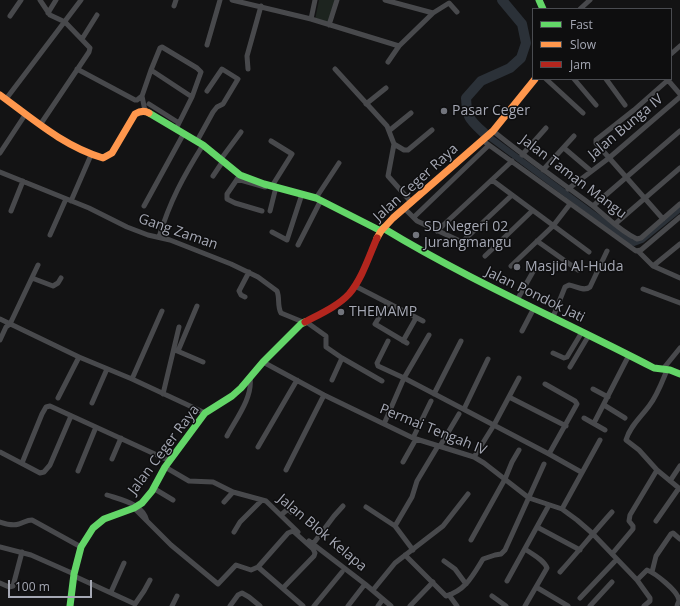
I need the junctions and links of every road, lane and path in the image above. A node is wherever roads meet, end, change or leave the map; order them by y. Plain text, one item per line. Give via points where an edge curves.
1 (21, 0) edge
2 (40, 0) edge
3 (56, 0) edge
4 (81, 0) edge
5 (176, 0) edge
6 (220, 0) edge
7 (232, 0) edge
8 (315, 0) edge
9 (337, 0) edge
10 (385, 0) edge
11 (590, 0) edge
12 (449, 2) edge
13 (174, 6) dead end
14 (261, 6) junction
15 (581, 8) edge
16 (457, 12) dead end
17 (48, 13) junction
18 (433, 13) junction
19 (97, 15) dead end
20 (10, 16) dead end
21 (311, 19) junction
22 (65, 22) junction
23 (328, 25) junction
24 (82, 39) junction
25 (207, 45) dead end
26 (399, 46) junction
27 (680, 46) edge
28 (672, 53) edge
29 (388, 62) dead end
30 (77, 68) junction
31 (248, 69) dead end
32 (151, 70) junction
33 (335, 70) dead end
34 (534, 80) edge
35 (547, 80) edge
36 (575, 80) edge
37 (607, 80) edge
38 (668, 80) edge
39 (386, 88) dead end
40 (678, 88) edge
41 (207, 91) dead end
42 (142, 96) junction
43 (680, 96) edge
44 (3, 97) edge
45 (192, 97) junction
46 (366, 104) junction
47 (596, 105) dead end
48 (625, 105) dead end
49 (147, 107) junction
50 (411, 113) dead end
51 (583, 113) dead end
52 (25, 115) junction
53 (40, 125) junction
54 (177, 126) junction
55 (546, 128) dead end
56 (390, 130) junction
57 (432, 130) dead end
58 (492, 131) junction
59 (680, 131) edge
60 (242, 132) dead end
61 (184, 133) junction
62 (574, 136) dead end
63 (482, 140) junction
64 (271, 141) dead end
65 (200, 143) junction
66 (394, 144) junction
67 (489, 145) junction
68 (564, 148) junction
69 (0, 153) edge
70 (91, 155) junction
71 (522, 155) junction
72 (610, 158) junction
73 (222, 160) junction
74 (512, 161) junction
75 (338, 163) dead end
76 (680, 168) edge
77 (543, 170) junction
78 (591, 171) junction
79 (0, 172) edge
80 (213, 176) dead end
81 (238, 177) junction
82 (626, 178) junction
83 (492, 180) junction
84 (23, 182) junction
85 (273, 187) junction
86 (568, 189) junction
87 (302, 194) junction
88 (512, 195) junction
89 (319, 199) junction
90 (644, 199) junction
91 (68, 200) junction
92 (412, 203) junction
93 (680, 204) edge
94 (144, 206) dead end
95 (569, 206) junction
96 (593, 206) junction
97 (405, 209) junction
98 (11, 211) dead end
99 (262, 211) dead end
100 (270, 211) dead end
101 (532, 211) junction
102 (414, 217) junction
103 (680, 217) edge
104 (663, 219) junction
105 (615, 224) junction
106 (553, 226) junction
107 (382, 230) junction
108 (437, 231) junction
109 (272, 232) dead end
110 (50, 235) dead end
111 (159, 237) junction
112 (537, 241) junction
113 (680, 244) edge
114 (298, 245) dead end
115 (607, 251) dead end
116 (638, 251) junction
117 (589, 252) dead end
118 (485, 256) dead end
119 (38, 265) dead end
120 (511, 266) dead end
121 (653, 266) junction
122 (534, 270) dead end
123 (578, 270) dead end
124 (249, 272) junction
125 (679, 276) edge
126 (32, 278) junction
127 (61, 278) dead end
128 (355, 286) junction
129 (643, 289) dead end
130 (245, 297) dead end
131 (517, 300) junction
132 (388, 303) junction
133 (680, 303) edge
134 (197, 306) dead end
135 (534, 308) junction
136 (162, 311) dead end
137 (552, 317) junction
138 (416, 318) junction
139 (0, 320) edge
140 (423, 321) dead end
141 (302, 323) junction
142 (10, 324) junction
143 (179, 328) dead end
144 (522, 331) dead end
145 (586, 333) junction
146 (429, 335) dead end
147 (0, 340) edge
148 (388, 341) dead end
149 (461, 341) dead end
150 (680, 348) edge
151 (176, 351) junction
152 (553, 353) dead end
153 (629, 354) junction
154 (79, 357) junction
155 (342, 358) junction
156 (488, 359) dead end
157 (203, 362) dead end
158 (263, 362) junction
159 (570, 367) dead end
160 (107, 369) junction
161 (665, 370) junction
162 (680, 374) edge
163 (250, 378) junction
164 (519, 378) dead end
165 (132, 379) junction
166 (404, 379) junction
167 (297, 380) junction
168 (332, 380) dead end
169 (382, 381) dead end
170 (545, 384) dead end
171 (593, 389) dead end
172 (163, 394) junction
173 (434, 394) junction
174 (324, 395) junction
175 (509, 397) junction
176 (608, 397) junction
177 (58, 398) dead end
178 (431, 401) dead end
179 (92, 403) dead end
180 (604, 405) junction
181 (464, 409) junction
182 (205, 413) junction
183 (459, 414) dead end
184 (71, 416) junction
185 (584, 418) dead end
186 (625, 418) dead end
187 (594, 423) junction
188 (384, 424) junction
189 (494, 425) junction
190 (566, 426) junction
191 (96, 427) junction
192 (605, 430) dead end
193 (227, 436) dead end
194 (121, 438) junction
195 (415, 438) junction
196 (600, 440) dead end
197 (439, 446) junction
198 (258, 447) dead end
199 (519, 450) dead end
200 (0, 452) edge
201 (549, 454) junction
202 (474, 457) junction
203 (112, 459) dead end
204 (170, 461) junction
205 (403, 462) dead end
206 (22, 463) junction
207 (544, 464) dead end
208 (680, 466) edge
209 (165, 467) junction
210 (286, 470) dead end
211 (657, 470) junction
212 (78, 471) dead end
213 (581, 472) junction
214 (505, 479) junction
215 (670, 481) junction
216 (153, 488) junction
217 (679, 489) edge
218 (233, 492) junction
219 (468, 494) dead end
220 (107, 495) dead end
221 (529, 498) junction
222 (172, 500) dead end
223 (262, 500) junction
224 (224, 502) dead end
225 (549, 505) junction
226 (343, 506) dead end
227 (135, 507) junction
228 (366, 507) dead end
229 (562, 510) junction
230 (291, 512) dead end
231 (612, 512) dead end
232 (281, 516) junction
233 (656, 521) dead end
234 (0, 522) edge
235 (395, 526) junction
236 (537, 527) junction
237 (234, 532) dead end
238 (592, 533) junction
239 (680, 539) edge
240 (472, 540) dead end
241 (312, 544) junction
242 (0, 547) edge
243 (81, 547) junction
244 (525, 549) junction
245 (413, 550) junction
246 (580, 550) junction
247 (22, 552) junction
248 (612, 554) junction
249 (405, 555) junction
250 (617, 559) junction
251 (444, 560) dead end
252 (124, 563) dead end
253 (258, 568) junction
254 (342, 572) dead end
255 (560, 572) dead end
256 (652, 572) junction
257 (74, 575) junction
258 (150, 580) dead end
259 (637, 580) junction
260 (507, 581) dead end
261 (433, 582) junction
262 (612, 582) dead end
263 (0, 583) edge
264 (365, 584) junction
265 (466, 584) junction
266 (536, 587) junction
267 (283, 588) junction
268 (373, 590) junction
269 (111, 592) junction
270 (449, 595) junction
271 (177, 596) dead end
272 (492, 596) dead end
273 (580, 598) dead end
274 (383, 599) junction
275 (70, 606) edge
276 (172, 606) edge
277 (230, 606) edge
278 (260, 606) edge
279 (303, 606) edge
280 (314, 606) edge
281 (348, 606) edge
282 (378, 606) edge
283 (391, 606) edge
284 (410, 606) edge
285 (457, 606) edge
286 (506, 606) edge
287 (525, 606) edge
288 (568, 606) edge
289 (590, 606) edge
290 (644, 606) edge
291 (677, 606) edge

1 - 20 street
2 - 17 street
3 - 17 street
4 - 22 street
5 - 13 street
6 - 25 street
7 - 14 street
8 - 21 street
9 - 23 street
10 - 18 street
11 - 15 street
12 - 16 street
12 - 18 street
14 - 21 street
14 - 31 street via 247,56
17 - 22 street
18 - 26 street
19 - 24 street
21 - 23 street
22 - 24 street
22 - 44 street
23 - 26 street
24 - 30 street via 90,50
26 - 29 street
27 - 28 street
30 - 42 street via 135,100
30 - 53 street
32 - 42 street
32 - 45 street
32 - 45 street via 161,47 197,68 201,74
33 - 46 street
34 - 58 street, Jalan Ceger Raya
35 - 51 street
36 - 47 street
37 - 48 street
38 - 40 street
38 - 72 street via 597,138 596,143
39 - 46 street
40 - 43 street
41 - 65 street via 222,68 238,79 223,104 213,112
42 - 49 street
43 - 72 street, Jalan Bunga IV
44 - 52 street
45 - 54 street
46 - 56 street
49 - 54 street
49 - 70 street via 135,114 110,156 103,158
50 - 56 street
52 - 53 street
52 - 69 street
53 - 70 street via 75,148
54 - 61 street
55 - 71 street
56 - 66 street
57 - 66 street via 408,150
58 - 63 street, Jalan Ceger Raya
58 - 71 street, Jalan Taman Mangu
59 - 82 street
60 - 73 street
61 - 65 street
61 - 94 street
62 - 68 street
63 - 67 street
63 - 92 street, Jalan Ceger Raya
64 - 85 street via 292,154
65 - 73 street
65 - 111 street via 173,198
66 - 92 street via 388,176
67 - 74 street
67 - 102 street
68 - 77 street
68 - 78 street
70 - 91 street
71 - 77 street, Jalan Taman Mangu
72 - 78 street, Jalan Bunga IV
72 - 82 street
73 - 80 street
73 - 81 street
74 - 83 street
74 - 95 street
75 - 89 street
76 - 90 street
77 - 86 street, Jalan Taman Mangu
78 - 86 street, Jalan Bunga IV
79 - 84 street, Gang Zaman
81 - 85 street, Jalan Pondok Jati
81 - 99 street via 226,199
82 - 90 street
82 - 96 street
83 - 88 street
83 - 108 street
84 - 91 street, Gang Zaman
84 - 98 street
85 - 87 street, Jalan Pondok Jati
85 - 100 street
86 - 96 street, Jalan Taman Mangu
87 - 89 street, Jalan Pondok Jati
87 - 109 street via 286,240
88 - 101 street
88 - 108 street via 463,242
89 - 107 street, Jalan Pondok Jati
89 - 114 street
90 - 104 street
90 - 105 street
91 - 110 street
91 - 111 street, Gang Zaman via 127,227
92 - 97 street, Jalan Ceger Raya
93 - 104 street
95 - 106 street
95 - 116 street
96 - 105 street, Jalan Taman Mangu
97 - 102 street
97 - 107 street, Jalan Ceger Raya
101 - 106 street
101 - 118 street
102 - 108 street
103 - 116 street
104 - 105 street, Jalan Taman Mangu via 638,239
106 - 112 street
106 - 117 street
107 - 128 street, Jalan Ceger Raya
107 - 131 street, Jalan Pondok Jati
111 - 124 street, Gang Zaman
112 - 120 street
112 - 123 street
113 - 121 street
115 - 137 street via 588,289 569,285 565,287
116 - 121 street
119 - 126 street
121 - 125 street
122 - 131 street
124 - 130 street via 239,291
124 - 141 street, Gang Zaman via 277,291 281,313
126 - 127 street via 53,286
126 - 142 street
128 - 132 street
128 - 141 street, Jalan Ceger Raya via 339,303
129 - 133 street
131 - 135 street, Jalan Pondok Jati
132 - 138 street
132 - 138 street via 375,324 405,342
134 - 151 street
135 - 137 street, Jalan Pondok Jati
135 - 144 street
136 - 165 street
137 - 145 street, Jalan Pondok Jati
138 - 140 street
139 - 142 street
141 - 155 street via 326,336 326,347
141 - 158 street, Jalan Ceger Raya
142 - 147 street
142 - 154 street
143 - 151 street
145 - 152 street via 567,357
145 - 153 street, Jalan Pondok Jati
145 - 159 street
146 - 166 street
148 - 166 street via 377,365
149 - 173 street
150 - 161 street
151 - 157 street
151 - 172 street
153 - 161 street, Jalan Pondok Jati via 654,368
153 - 176 street
154 - 160 street
154 - 177 street
155 - 168 street
155 - 169 street
156 - 181 street
158 - 163 street, Jalan Ceger Raya
158 - 167 street, Permai Tengah IV
160 - 165 street
160 - 179 street
161 - 162 street, Jalan Pondok Jati
161 - 211 street via 656,396 636,421 626,440
163 - 182 street, Jalan Ceger Raya via 232,396
163 - 193 street via 249,395
164 - 175 street
165 - 172 street
166 - 173 street
166 - 188 street
167 - 174 street, Permai Tengah IV
167 - 198 street
170 - 190 street via 577,403
171 - 176 street
172 - 182 street
173 - 181 street
174 - 188 street, Permai Tengah IV
174 - 210 street
175 - 189 street
175 - 190 street
176 - 180 street
178 - 195 street
180 - 186 street
180 - 187 street
181 - 189 street
182 - 204 street, Jalan Ceger Raya
183 - 197 street
184 - 191 street
184 - 206 street via 50,465 44,472 40,473
184 - 206 street via 50,406 46,407
185 - 187 street
187 - 192 street
188 - 195 street, Permai Tengah IV
189 - 201 street
189 - 202 street
190 - 201 street
191 - 194 street
191 - 212 street
194 - 203 street
194 - 204 street
195 - 197 street, Permai Tengah IV
195 - 205 street
196 - 213 street
197 - 202 street, Permai Tengah IV
197 - 235 street via 417,481 412,497
199 - 214 street
200 - 206 street
201 - 213 street
202 - 214 street, Permai Tengah IV
204 - 209 street, Jalan Ceger Raya
207 - 221 street
208 - 215 street
209 - 216 street, Jalan Ceger Raya
209 - 218 street, Jalan Blok Kelapa via 189,481 213,482
211 - 215 street
211 - 248 street via 630,515 629,521 633,529
213 - 229 street
214 - 221 street, Permai Tengah IV
214 - 240 street
215 - 217 street
216 - 222 street
216 - 227 street, Jalan Ceger Raya via 147,498
217 - 233 street
218 - 223 street, Jalan Blok Kelapa
218 - 224 street
219 - 245 street via 443,526
220 - 227 street
221 - 225 street, Permai Tengah IV
221 - 265 street via 505,550 501,554 483,559 473,578
223 - 232 street, Jalan Blok Kelapa
223 - 237 street via 240,522
225 - 229 street, Permai Tengah IV
225 - 236 street
226 - 241 street
227 - 243 street, Jalan Ceger Raya via 98,523
227 - 253 street via 142,518 216,583 219,583 236,565 251,570
228 - 235 street
229 - 238 street, Permai Tengah IV
230 - 232 street via 288,509
231 - 238 street
232 - 241 street, Jalan Blok Kelapa
234 - 243 street via 10,525 29,520
235 - 245 street
236 - 244 street
236 - 246 street
238 - 246 street
238 - 248 street, Permai Tengah IV
239 - 256 street via 671,534 656,556
241 - 264 street, Jalan Blok Kelapa
242 - 247 street
243 - 257 street, Jalan Ceger Raya
244 - 260 street
244 - 266 street via 547,565
245 - 249 street
246 - 255 street
247 - 257 street
247 - 263 street via 13,586 11,588
248 - 250 street, Permai Tengah IV
249 - 261 street
249 - 268 street via 392,565
250 - 259 street, Permai Tengah IV
250 - 273 street
251 - 265 street via 455,569
252 - 269 street
253 - 267 street
253 - 267 street via 288,533 295,533 315,553
254 - 280 street
256 - 259 street via 647,570
256 - 291 street via 673,589 679,600
257 - 269 street
257 - 275 street, Jalan Ceger Raya
258 - 269 street via 135,604
259 - 290 street, Permai Tengah IV via 650,598
261 - 270 street via 446,596
261 - 284 street
262 - 289 street
264 - 268 street, Jalan Blok Kelapa
264 - 281 street
265 - 270 street
266 - 287 street
266 - 288 street
267 - 279 street
268 - 274 street, Jalan Blok Kelapa
270 - 285 street
271 - 276 street
272 - 286 street
274 - 282 street
274 - 283 street, Jalan Blok Kelapa
277 - 278 street via 242,593

